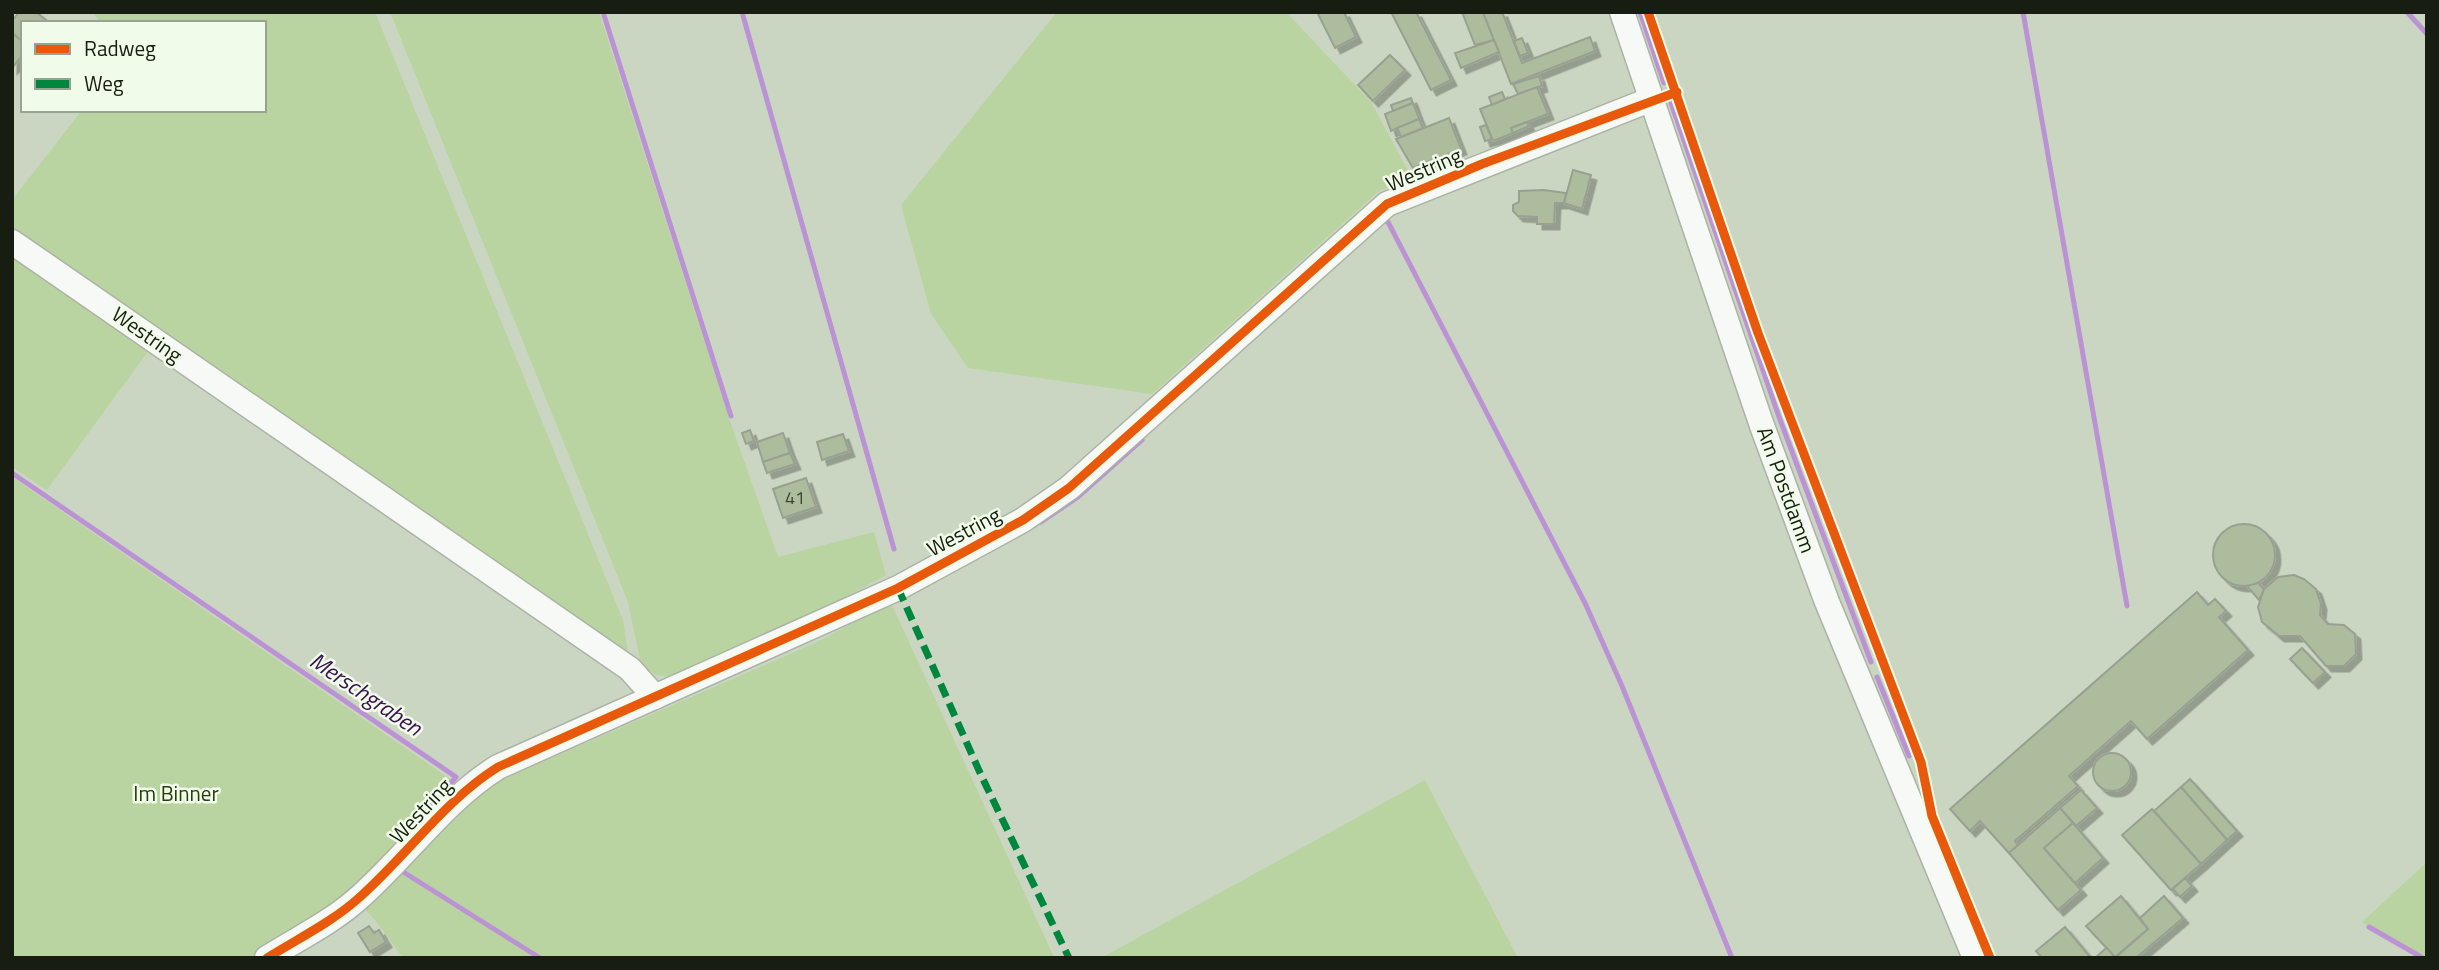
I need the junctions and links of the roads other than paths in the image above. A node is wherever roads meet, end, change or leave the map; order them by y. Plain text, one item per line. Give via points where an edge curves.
1 (1622, 12) edge
2 (1651, 99) junction
3 (12, 242) edge
4 (655, 697) junction
5 (267, 958) edge
6 (1975, 958) edge

1 - 2 street, Am Postdamm
2 - 4 street, Westring via 1387,204 1069,488 1023,520 898,588
2 - 6 street, Am Postdamm via 1827,602
3 - 4 street, Westring via 630,668
4 - 5 street, Westring via 478,779 352,904

